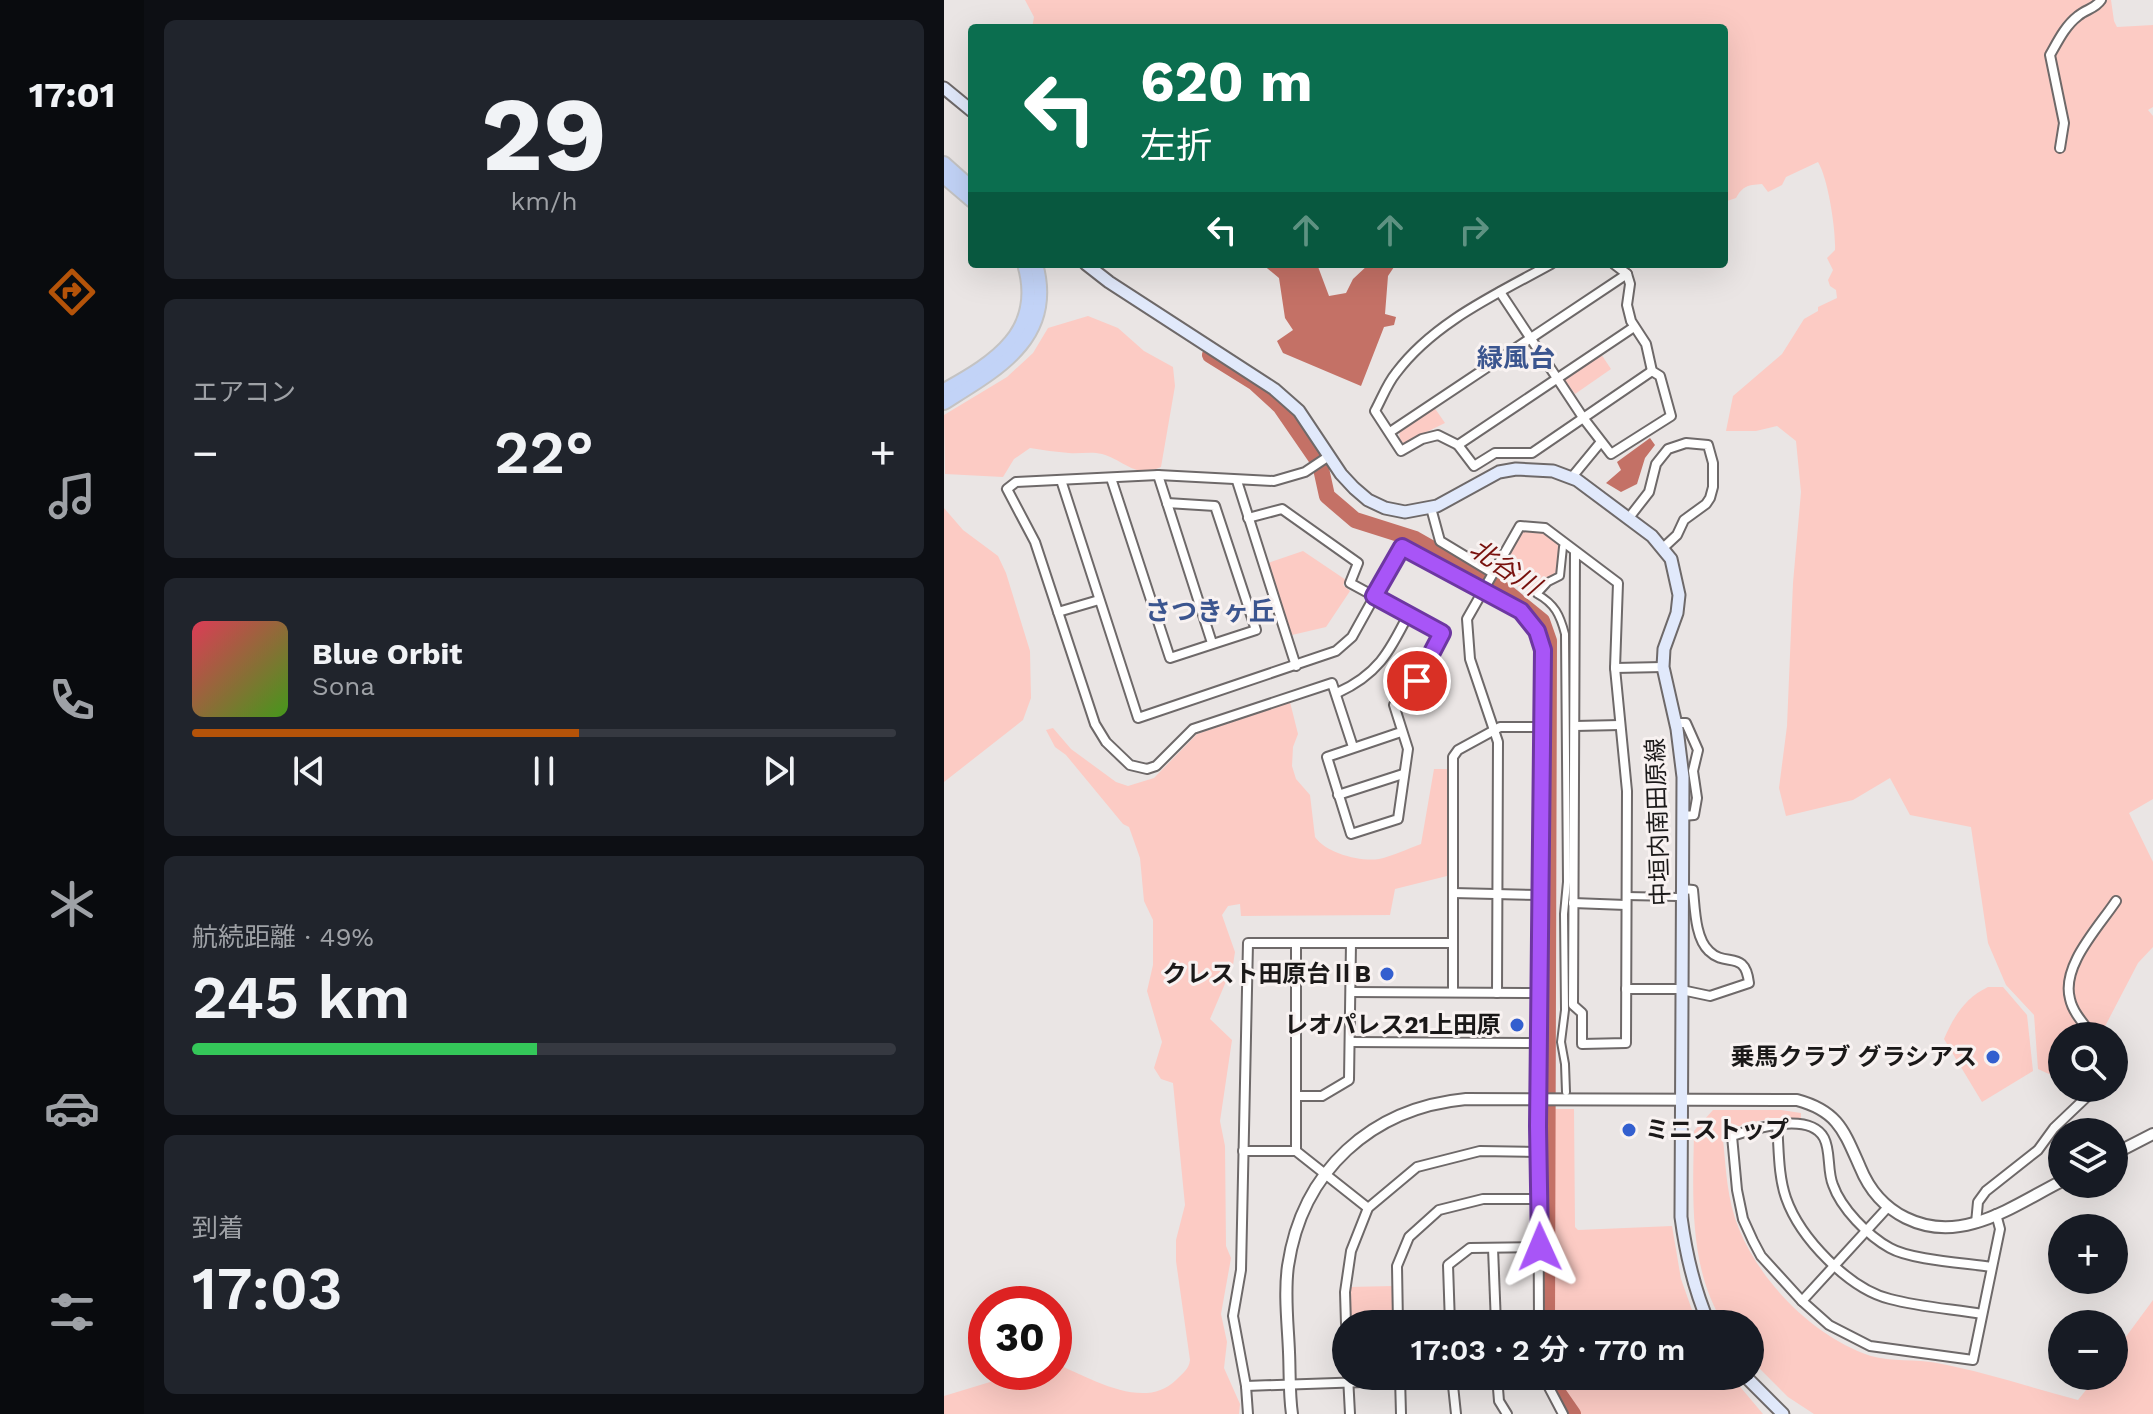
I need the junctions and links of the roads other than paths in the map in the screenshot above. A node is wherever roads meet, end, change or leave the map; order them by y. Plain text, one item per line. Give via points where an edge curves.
1 (2101, 0) edge
2 (944, 88) edge
3 (968, 108) edge
4 (2060, 148) dead end
5 (944, 163) edge
6 (944, 177) edge
7 (968, 184) edge
8 (968, 198) edge
9 (1025, 268) edge
10 (1037, 268) edge
11 (1091, 268) edge
12 (1544, 268) edge
13 (1619, 268) edge
14 (1627, 274) junction
15 (1500, 292) junction
16 (1634, 327) junction
17 (1531, 339) junction
18 (1652, 371) junction
19 (1557, 379) junction
20 (944, 390) edge
21 (944, 403) edge
22 (1584, 419) junction
23 (1390, 432) junction
24 (1600, 443) junction
25 (1458, 445) junction
26 (1329, 456) junction
27 (1158, 475) junction
28 (1572, 477) junction
29 (1111, 478) junction
30 (1061, 480) junction
31 (1237, 481) junction
32 (1167, 503) junction
33 (1431, 508) junction
34 (1248, 518) junction
35 (1628, 519) junction
36 (1563, 547) dead end
37 (1663, 548) junction
38 (1575, 551) junction
39 (1493, 573) junction
40 (1483, 590) junction
41 (1374, 596) junction
42 (1099, 600) junction
43 (1058, 612) junction
44 (1408, 615) junction
45 (1212, 643) junction
46 (1296, 666) junction
47 (1663, 667) junction
48 (1615, 668) junction
49 (1337, 693) junction
50 (1620, 725) junction
51 (1575, 726) junction
52 (1543, 727) junction
53 (1495, 729) junction
54 (1401, 732) junction
55 (1353, 747) junction
56 (1403, 774) junction
57 (1338, 795) junction
58 (1453, 893) junction
59 (1680, 893) junction
60 (1497, 894) junction
61 (1540, 895) junction
62 (1626, 901) junction
63 (2116, 901) dead end
64 (1573, 903) junction
65 (1699, 931) junction
66 (1683, 934) junction
67 (1296, 943) junction
68 (1351, 943) junction
69 (1452, 943) junction
70 (1626, 989) junction
71 (1683, 990) junction
72 (1351, 992) junction
73 (1453, 992) junction
74 (1497, 993) junction
75 (1539, 993) junction
76 (2084, 1022) edge
77 (1350, 1042) junction
78 (1539, 1043) junction
79 (1296, 1096) junction
80 (1563, 1096) junction
81 (1540, 1099) junction
82 (1682, 1099) junction
83 (2081, 1102) edge
84 (1777, 1124) junction
85 (2153, 1134) edge
86 (2128, 1147) edge
87 (1243, 1151) junction
88 (1296, 1151) junction
89 (1538, 1152) junction
90 (1325, 1173) junction
91 (2048, 1188) edge
92 (1539, 1199) junction
93 (1888, 1207) junction
94 (1368, 1208) junction
95 (1996, 1214) junction
96 (1976, 1223) junction
97 (1867, 1230) junction
98 (1540, 1247) junction
99 (1493, 1248) junction
100 (1834, 1266) junction
101 (1992, 1267) junction
102 (1802, 1301) junction
103 (1346, 1310) edge
104 (1398, 1310) edge
105 (1450, 1310) edge
106 (1495, 1310) edge
107 (1539, 1310) edge
108 (1703, 1310) edge
109 (1982, 1314) junction
110 (1332, 1381) edge
111 (1291, 1385) junction
112 (1246, 1386) junction
113 (1349, 1390) edge
114 (1400, 1390) edge
115 (1453, 1390) edge
116 (1498, 1390) edge
117 (1550, 1390) edge
118 (1759, 1390) edge
119 (1248, 1414) edge
120 (1292, 1414) edge
121 (1350, 1414) edge
122 (1401, 1414) edge
123 (1456, 1414) edge
124 (1507, 1414) edge
125 (1563, 1414) edge
126 (1782, 1414) edge

1 - 4 street via 2065,29 2050,55 2064,123
2 - 3 main road
5 - 7 main road
6 - 8 main road
9 - 20 main road via 1027,313 1012,340 982,369
10 - 21 main road via 1038,315 1022,346 995,371
11 - 26 main road, 中垣内南田原線 via 1274,389 1299,411
12 - 15 street
13 - 14 street
14 - 16 street via 1627,305
14 - 17 street
15 - 17 street
15 - 23 street via 1429,338 1395,374 1375,411
16 - 18 street via 1646,344
16 - 19 street
17 - 19 street
17 - 23 street
18 - 22 street
18 - 24 street via 1660,376 1671,416 1611,454
19 - 22 street
19 - 25 street
22 - 24 street
22 - 25 street via 1532,453 1495,453 1474,466
23 - 25 street via 1401,451 1438,435
24 - 28 street
26 - 31 street via 1305,472 1274,481
26 - 33 main road, 中垣内南田原線 via 1368,500 1405,512
27 - 29 street
27 - 31 street
27 - 32 street
28 - 33 main road, 中垣内南田原線 via 1534,469 1499,472
28 - 35 main road, 中垣内南田原線
29 - 30 street
29 - 45 street via 1170,658
30 - 42 street
30 - 43 street via 1016,482 1007,489 1035,542
31 - 34 street
32 - 45 street
32 - 45 street via 1215,506 1246,596 1256,630
33 - 39 street via 1440,541
34 - 41 street via 1282,509 1358,563 1350,583
34 - 46 street
35 - 37 main road, 中垣内南田原線
35 - 37 street via 1649,492 1656,464 1668,449 1686,443 1708,445 1713,463 1710,498
36 - 80 street via 1560,576 1537,594 1557,610 1565,634
37 - 47 main road, 中垣内南田原線 via 1671,559 1679,595
38 - 39 street via 1545,528 1520,526
38 - 48 street via 1618,583
38 - 51 street
39 - 40 street
40 - 41 street via 1402,547
40 - 52 street via 1521,611 1537,631 1543,650
40 - 53 street via 1467,619 1470,659
41 - 44 street
41 - 46 street via 1344,645
42 - 43 street
42 - 46 street via 1138,718
43 - 49 street via 1099,732 1138,768 1156,766 1193,729 1332,683
44 - 49 street via 1377,667
44 - 54 street via 1442,633 1417,681 1394,705
47 - 48 street
47 - 59 main road, 中垣内南田原線 via 1683,777
48 - 50 street
49 - 55 street
50 - 51 street
50 - 62 street via 1627,791
51 - 64 street
52 - 53 street
52 - 61 street
53 - 58 street via 1453,757
53 - 60 street
54 - 55 street
54 - 56 street via 1408,749
55 - 57 street via 1327,757
56 - 57 street
56 - 57 street via 1398,819 1351,834
58 - 60 street
58 - 69 street
59 - 62 street
59 - 65 street via 1693,890
59 - 66 main road, 中垣内南田原線
60 - 61 street
60 - 74 street
61 - 75 street
62 - 64 street
62 - 70 street
63 - 76 street via 2072,966 2070,1001
64 - 70 street via 1573,1005 1582,1013 1582,1044 1626,1043
65 - 66 street
65 - 71 street via 1712,954 1743,964 1749,983 1710,996
66 - 71 main road, 中垣内南田原線
67 - 68 street
67 - 79 street
67 - 87 street via 1248,943
68 - 69 street
68 - 72 street
69 - 73 street
70 - 71 street
71 - 82 main road, 中垣内南田原線
72 - 73 street
72 - 77 street
73 - 74 street
74 - 75 street
75 - 78 street
77 - 78 street
77 - 79 street via 1349,1080 1322,1096
78 - 81 street
79 - 88 street
80 - 81 street
80 - 82 street
81 - 89 street
81 - 90 street via 1466,1099 1409,1111 1358,1139
82 - 93 street via 1797,1100 1814,1105 1844,1130 1867,1181
82 - 108 main road, 中垣内南田原線 via 1681,1217 1686,1258
83 - 96 street via 2038,1150 1986,1191 1978,1202
84 - 97 street via 1819,1131 1833,1186
84 - 100 street via 1786,1198 1802,1229
84 - 102 street via 1732,1136 1737,1190 1757,1249
85 - 86 street
87 - 88 street
87 - 112 street via 1241,1270 1233,1316
88 - 90 street
89 - 92 street
89 - 94 street via 1480,1151 1417,1167
90 - 94 street
90 - 111 street via 1302,1212 1288,1270
91 - 95 street
92 - 98 street
92 - 104 street via 1483,1199 1439,1210 1409,1237 1397,1266
93 - 96 street via 1902,1218 1936,1228
93 - 97 street
94 - 103 street via 1351,1251
95 - 96 street
95 - 101 street via 2000,1229
97 - 100 street
97 - 101 street via 1901,1252
98 - 99 street
98 - 107 street
99 - 105 street via 1470,1248 1448,1265
99 - 106 street
100 - 102 street
100 - 109 street via 1890,1300
101 - 109 street
102 - 109 street via 1829,1325 1870,1346 1973,1360
110 - 111 street
111 - 112 street
111 - 120 street
112 - 119 street
113 - 121 street
114 - 122 street
115 - 123 street
116 - 124 street
117 - 125 street
118 - 126 main road

